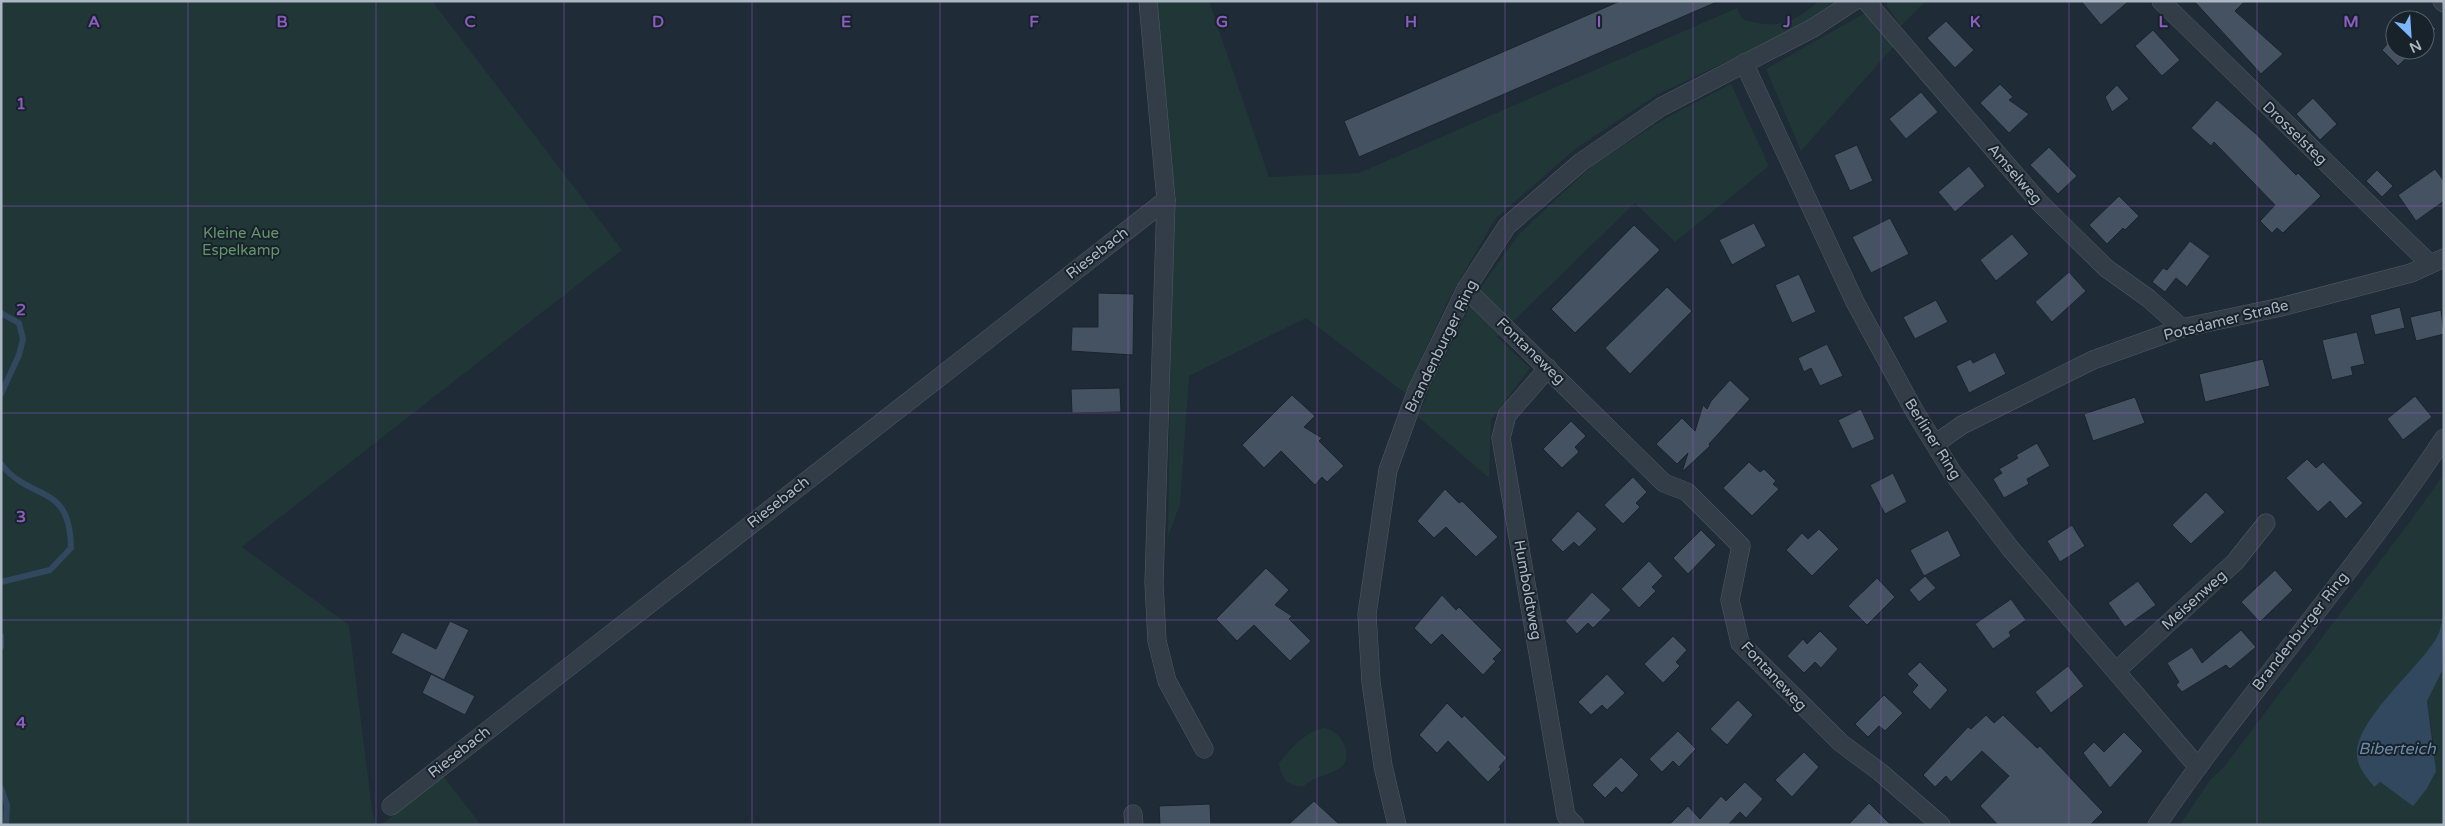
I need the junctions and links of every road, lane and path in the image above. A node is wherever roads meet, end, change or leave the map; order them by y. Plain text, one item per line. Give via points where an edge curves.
1 (1148, 1) edge
2 (1854, 1) edge
3 (1866, 1) edge
4 (2161, 1) edge
5 (1744, 63) junction
6 (1166, 200) junction
7 (2437, 261) edge
8 (1466, 289) junction
9 (2182, 328) junction
10 (1548, 368) junction
11 (2444, 438) edge
12 (1935, 444) junction
13 (2266, 523) dead end
14 (2116, 671) junction
15 (1204, 749) dead end
16 (2197, 766) junction
17 (391, 806) dead end
18 (1397, 825) edge
19 (1575, 825) edge
20 (1941, 825) edge
21 (2157, 825) edge

1 - 6 street
2 - 5 street, Brandenburger Ring via 1813,28
3 - 9 street, Amselweg via 2039,202 2106,268
4 - 7 street, Drosselsteg
5 - 8 street, Brandenburger Ring via 1661,107 1581,162 1507,226
5 - 12 street, Berliner Ring via 1854,302
6 - 15 street via 1154,583 1157,641 1167,681
6 - 17 street, Riesebach
7 - 9 street, Potsdamer Straße via 2411,273
8 - 10 street, Fontaneweg
8 - 18 street, Brandenburger Ring via 1418,390 1388,470 1367,614 1383,766
9 - 12 street, Potsdamer Straße via 2093,360 1962,425
10 - 19 street, Humboldtweg via 1507,415 1501,438 1566,816
10 - 20 street, Fontaneweg via 1664,483 1687,492 1741,546 1730,600 1740,643 1841,744 1880,772
11 - 16 street, Brandenburger Ring via 2404,498
12 - 14 street, Berliner Ring via 1952,472 2010,548
13 - 14 street, Meisenweg via 2235,562
14 - 16 street, Berliner Ring
16 - 21 street, Brandenburger Ring

